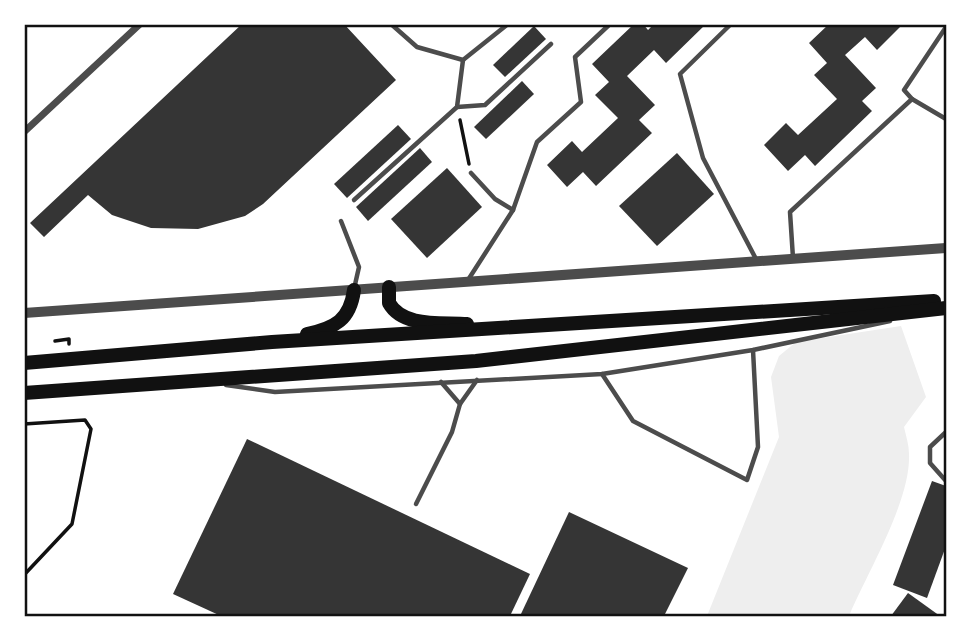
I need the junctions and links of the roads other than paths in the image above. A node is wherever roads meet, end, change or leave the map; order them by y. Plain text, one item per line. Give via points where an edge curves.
1 (139, 24) edge
2 (391, 24) edge
3 (508, 24) edge
4 (610, 24) edge
5 (731, 24) edge
6 (947, 27) edge
7 (551, 44) dead end
8 (463, 60) junction
9 (912, 99) junction
10 (457, 107) junction
11 (947, 119) edge
12 (24, 132) edge
13 (471, 173) road end
14 (354, 200) dead end
15 (513, 209) junction
16 (341, 221) dead end
17 (947, 248) edge
18 (793, 259) junction
19 (757, 261) junction
20 (467, 282) junction
21 (389, 287) junction
22 (354, 290) junction
23 (947, 300) edge
24 (947, 309) edge
25 (24, 313) edge
26 (541, 328) junction
27 (272, 342) junction
28 (753, 350) junction
29 (24, 363) edge
30 (602, 374) junction
31 (478, 380) junction
32 (201, 381) junction
33 (441, 382) junction
34 (24, 393) edge
35 (460, 404) junction
36 (947, 432) edge
37 (947, 481) edge
38 (416, 504) dead end

1 - 12 street
2 - 8 lane via 417,47
3 - 8 lane
4 - 15 lane via 575,57 581,102 537,142
5 - 19 lane via 680,74 703,158
6 - 9 lane via 904,90
7 - 10 lane via 485,105
8 - 10 lane
9 - 11 lane
9 - 18 lane via 790,212
10 - 14 lane
13 - 15 lane via 495,199
15 - 20 lane
16 - 22 lane via 359,267
17 - 18 street
18 - 19 street
19 - 20 street
20 - 21 street
21 - 22 street
21 - 26 main road via 392,309 408,319
22 - 25 street
22 - 27 main road via 350,311 338,324
23 - 26 main road
24 - 28 lane
24 - 32 main road via 476,361
26 - 27 main road
27 - 29 main road
28 - 30 lane
28 - 30 lane via 758,447 747,480 633,421
30 - 31 lane
31 - 33 lane
31 - 35 lane
32 - 33 lane via 275,392
32 - 34 main road
33 - 35 lane
35 - 38 lane via 452,432
36 - 37 lane via 930,447 930,463

